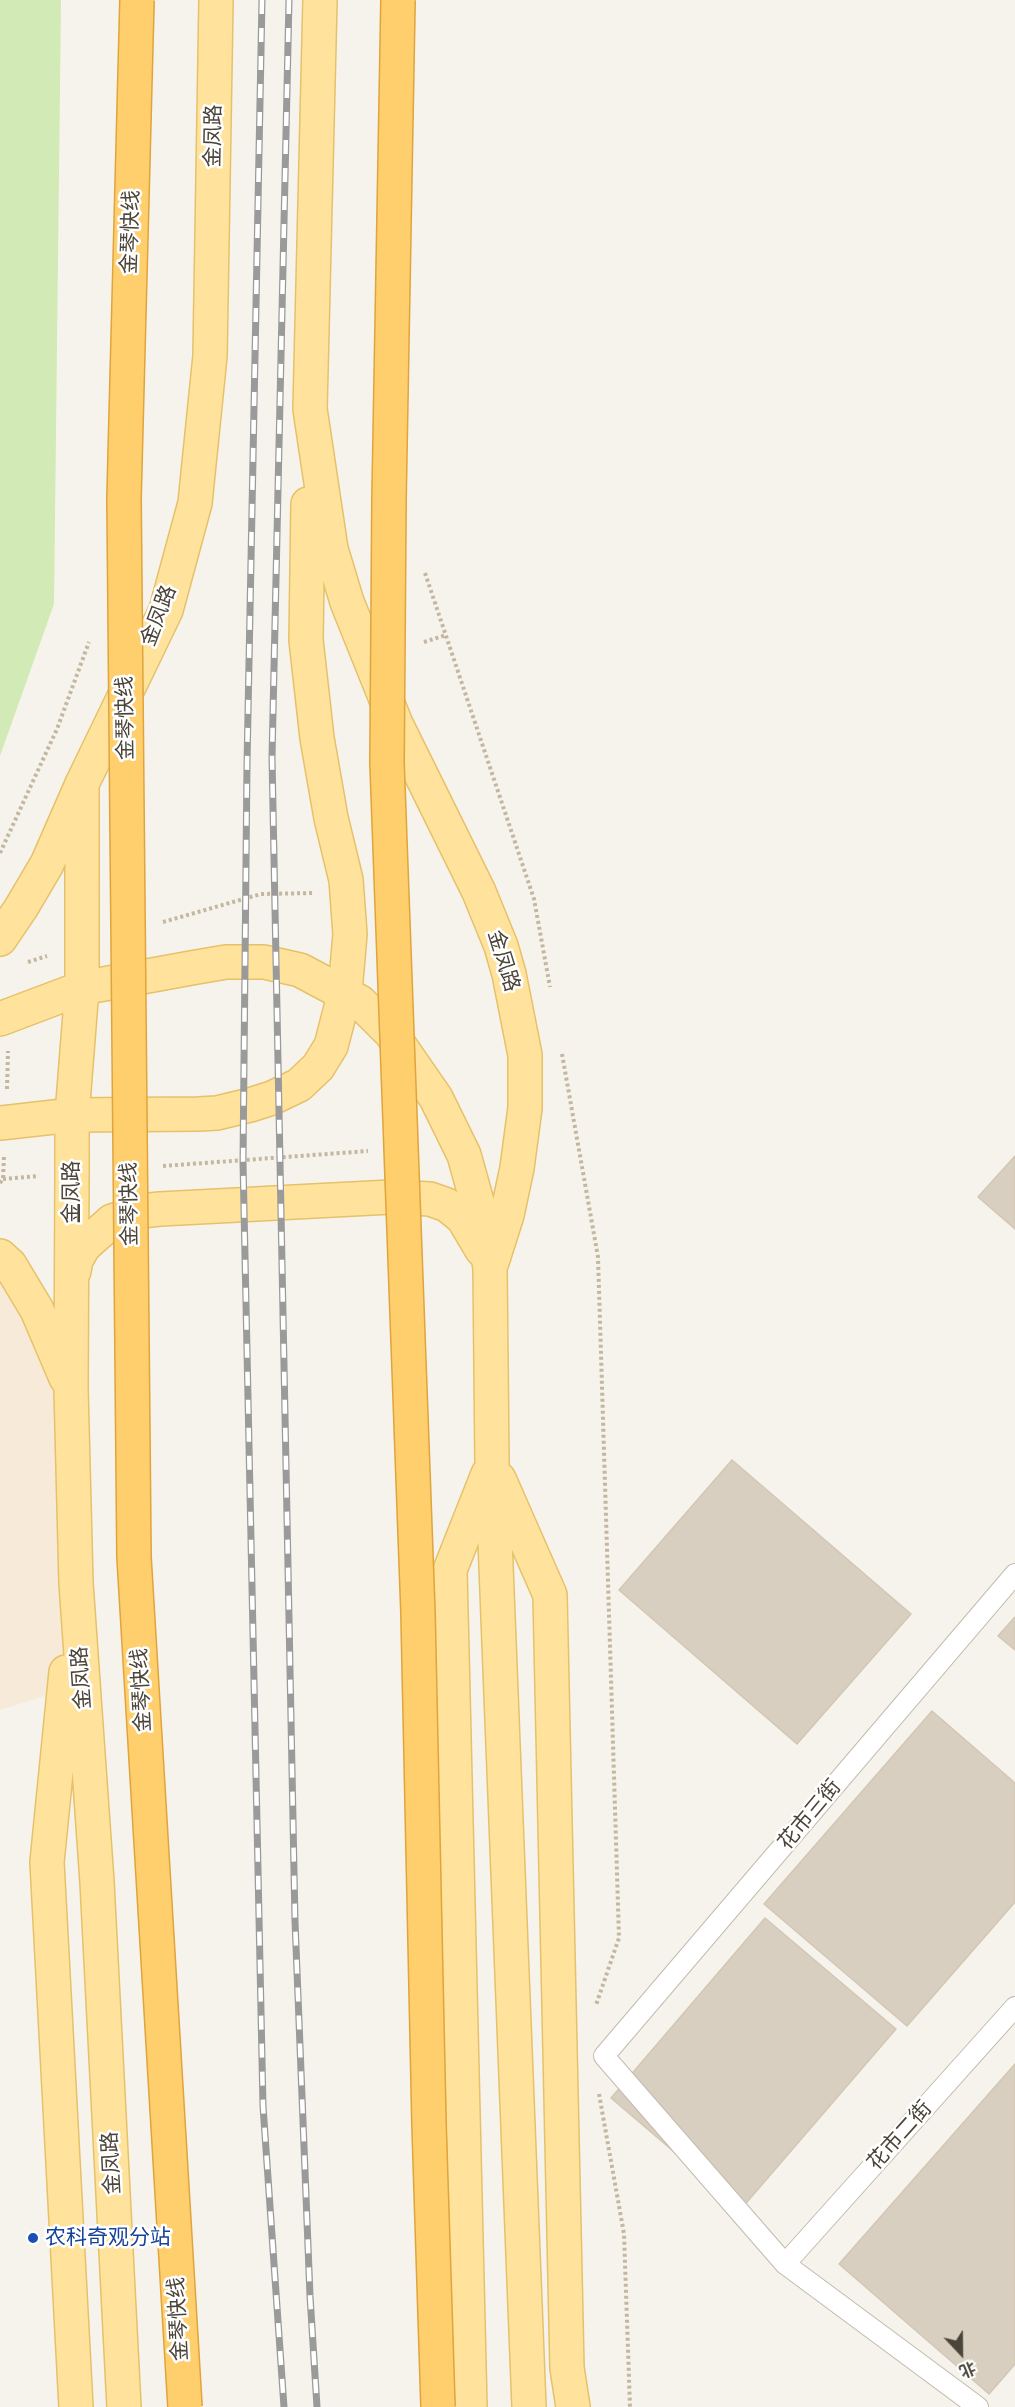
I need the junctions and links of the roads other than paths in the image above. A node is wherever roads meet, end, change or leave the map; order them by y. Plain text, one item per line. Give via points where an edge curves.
1 (137, 0) edge
2 (216, 0) edge
3 (320, 0) edge
4 (398, 0) edge
5 (310, 409) junction
6 (82, 784) junction
7 (0, 939) edge
8 (82, 988) junction
9 (345, 992) junction
10 (4, 1017) edge
11 (72, 1115) junction
12 (3, 1122) edge
13 (0, 1256) edge
14 (490, 1268) junction
15 (72, 1280) junction
16 (71, 1389) junction
17 (492, 1464) junction
18 (1015, 1574) edge
19 (75, 1583) junction
20 (1015, 2007) edge
21 (785, 2264) junction
22 (76, 2407) edge
23 (124, 2407) edge
24 (184, 2407) edge
25 (438, 2407) edge
26 (470, 2407) edge
27 (529, 2407) edge
28 (573, 2407) edge
29 (978, 2407) edge

1 - 24 highway, 金琴快线, bridge via 123,498 134,1557
2 - 6 main road, 金凤路 via 210,356 195,503 166,610
3 - 5 main road, 金凤路
4 - 25 highway, bridge via 387,763 418,1613
5 - 9 main road via 306,640 317,738 347,892 350,934
5 - 14 main road, 金凤路 via 331,549 347,602 396,724 479,892 509,974 525,1056 525,1108 507,1215
6 - 7 main road via 47,864
6 - 8 main road, 金凤路
8 - 9 main road via 226,962 264,962 300,970
8 - 10 main road
8 - 11 main road, 金凤路
9 - 11 main road via 331,1046 318,1067 300,1085 272,1098 217,1113
9 - 14 main road via 391,1033 416,1065 451,1124 474,1188
11 - 12 main road
11 - 15 main road, 金凤路
13 - 16 main road via 10,1265 37,1310
14 - 15 main road via 463,1218 447,1205 409,1197 141,1211 112,1221 96,1233 76,1260
14 - 17 main road
15 - 16 main road, 金凤路
16 - 19 main road, 金凤路
17 - 26 main road via 450,1570
17 - 27 main road
17 - 28 main road via 550,1594 567,2368
18 - 21 lane, 花市三街 via 604,2056
19 - 22 main road via 47,1862
19 - 23 main road, 金凤路 via 97,1881
20 - 21 lane, 花市二街
21 - 29 lane

